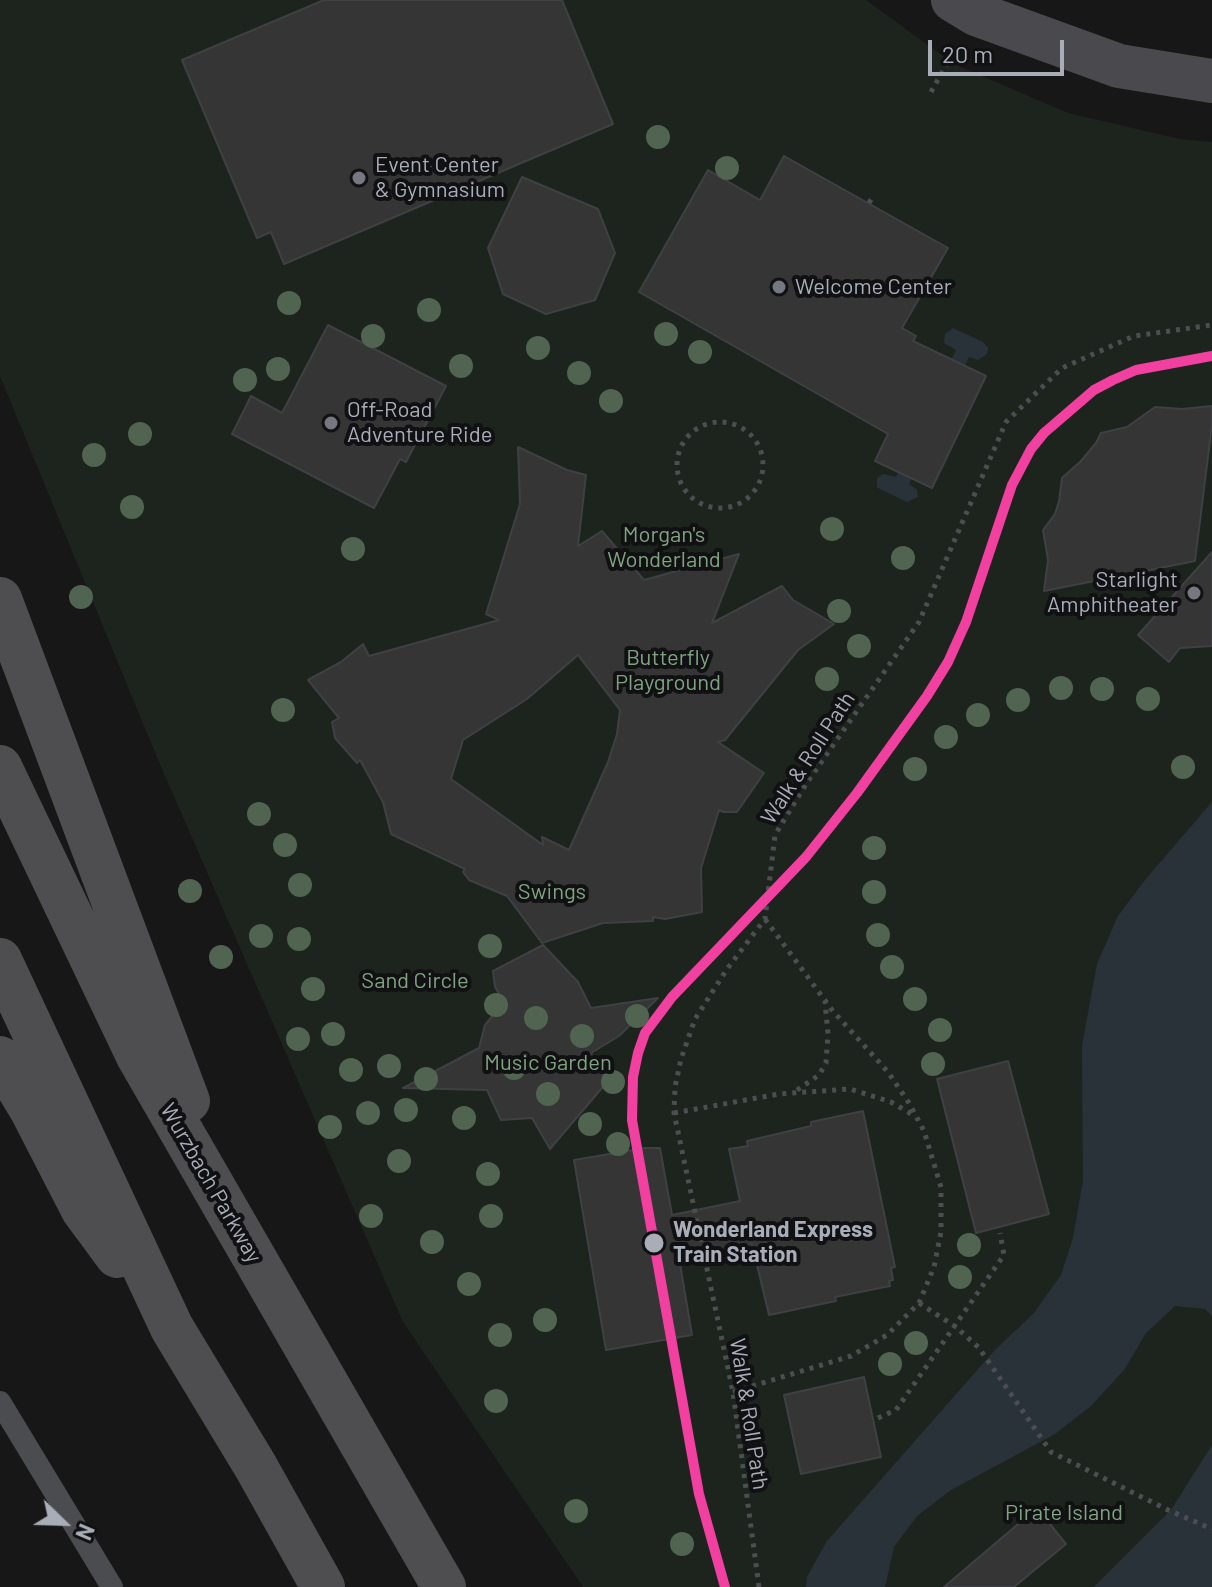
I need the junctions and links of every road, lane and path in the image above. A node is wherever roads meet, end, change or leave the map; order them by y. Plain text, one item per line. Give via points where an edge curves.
1 (966, 16) edge
2 (1212, 81) edge
3 (931, 92) dead end
4 (1212, 325) edge
5 (732, 507) joint
6 (0, 599) edge
7 (0, 767) edge
8 (765, 919) junction
9 (0, 960) edge
10 (825, 1001) junction
11 (0, 1058) edge
12 (793, 1093) junction
13 (674, 1113) junction
14 (916, 1116) junction
15 (233, 1219) junction
16 (1000, 1233) dead end
17 (919, 1303) junction
18 (956, 1327) junction
19 (172, 1328) junction
20 (733, 1392) junction
21 (0, 1402) edge
22 (878, 1418) dead end
23 (1212, 1529) edge
24 (112, 1587) edge
25 (323, 1587) edge
26 (444, 1587) edge
27 (759, 1587) edge

1 - 2 street via 1119,66
1 - 3 path
4 - 8 path, Walk & Roll Path via 1134,336 1062,368 1006,422 919,622 775,835
5 - 5 path via 756,489 762,475 760,448 730,423 703,425 683,443 678,456 681,486 708,507
6 - 15 highway
7 - 15 highway, Wurzbach Parkway via 138,1056
8 - 10 path
8 - 13 path, Walk & Roll Path via 695,1019 681,1059
9 - 19 highway
10 - 12 path via 826,1063 819,1075
10 - 14 path via 888,1072
11 - 19 highway via 83,1210
12 - 13 path
12 - 14 path via 850,1089
13 - 20 path, Walk & Roll Path
14 - 17 path via 941,1187 941,1232
15 - 26 highway, Wurzbach Parkway
16 - 18 path via 1004,1255
17 - 18 path
17 - 20 path via 887,1335 851,1356
18 - 22 path via 896,1410
18 - 23 path via 979,1348 1051,1452
19 - 25 highway
20 - 27 path, Walk & Roll Path
21 - 24 lane

